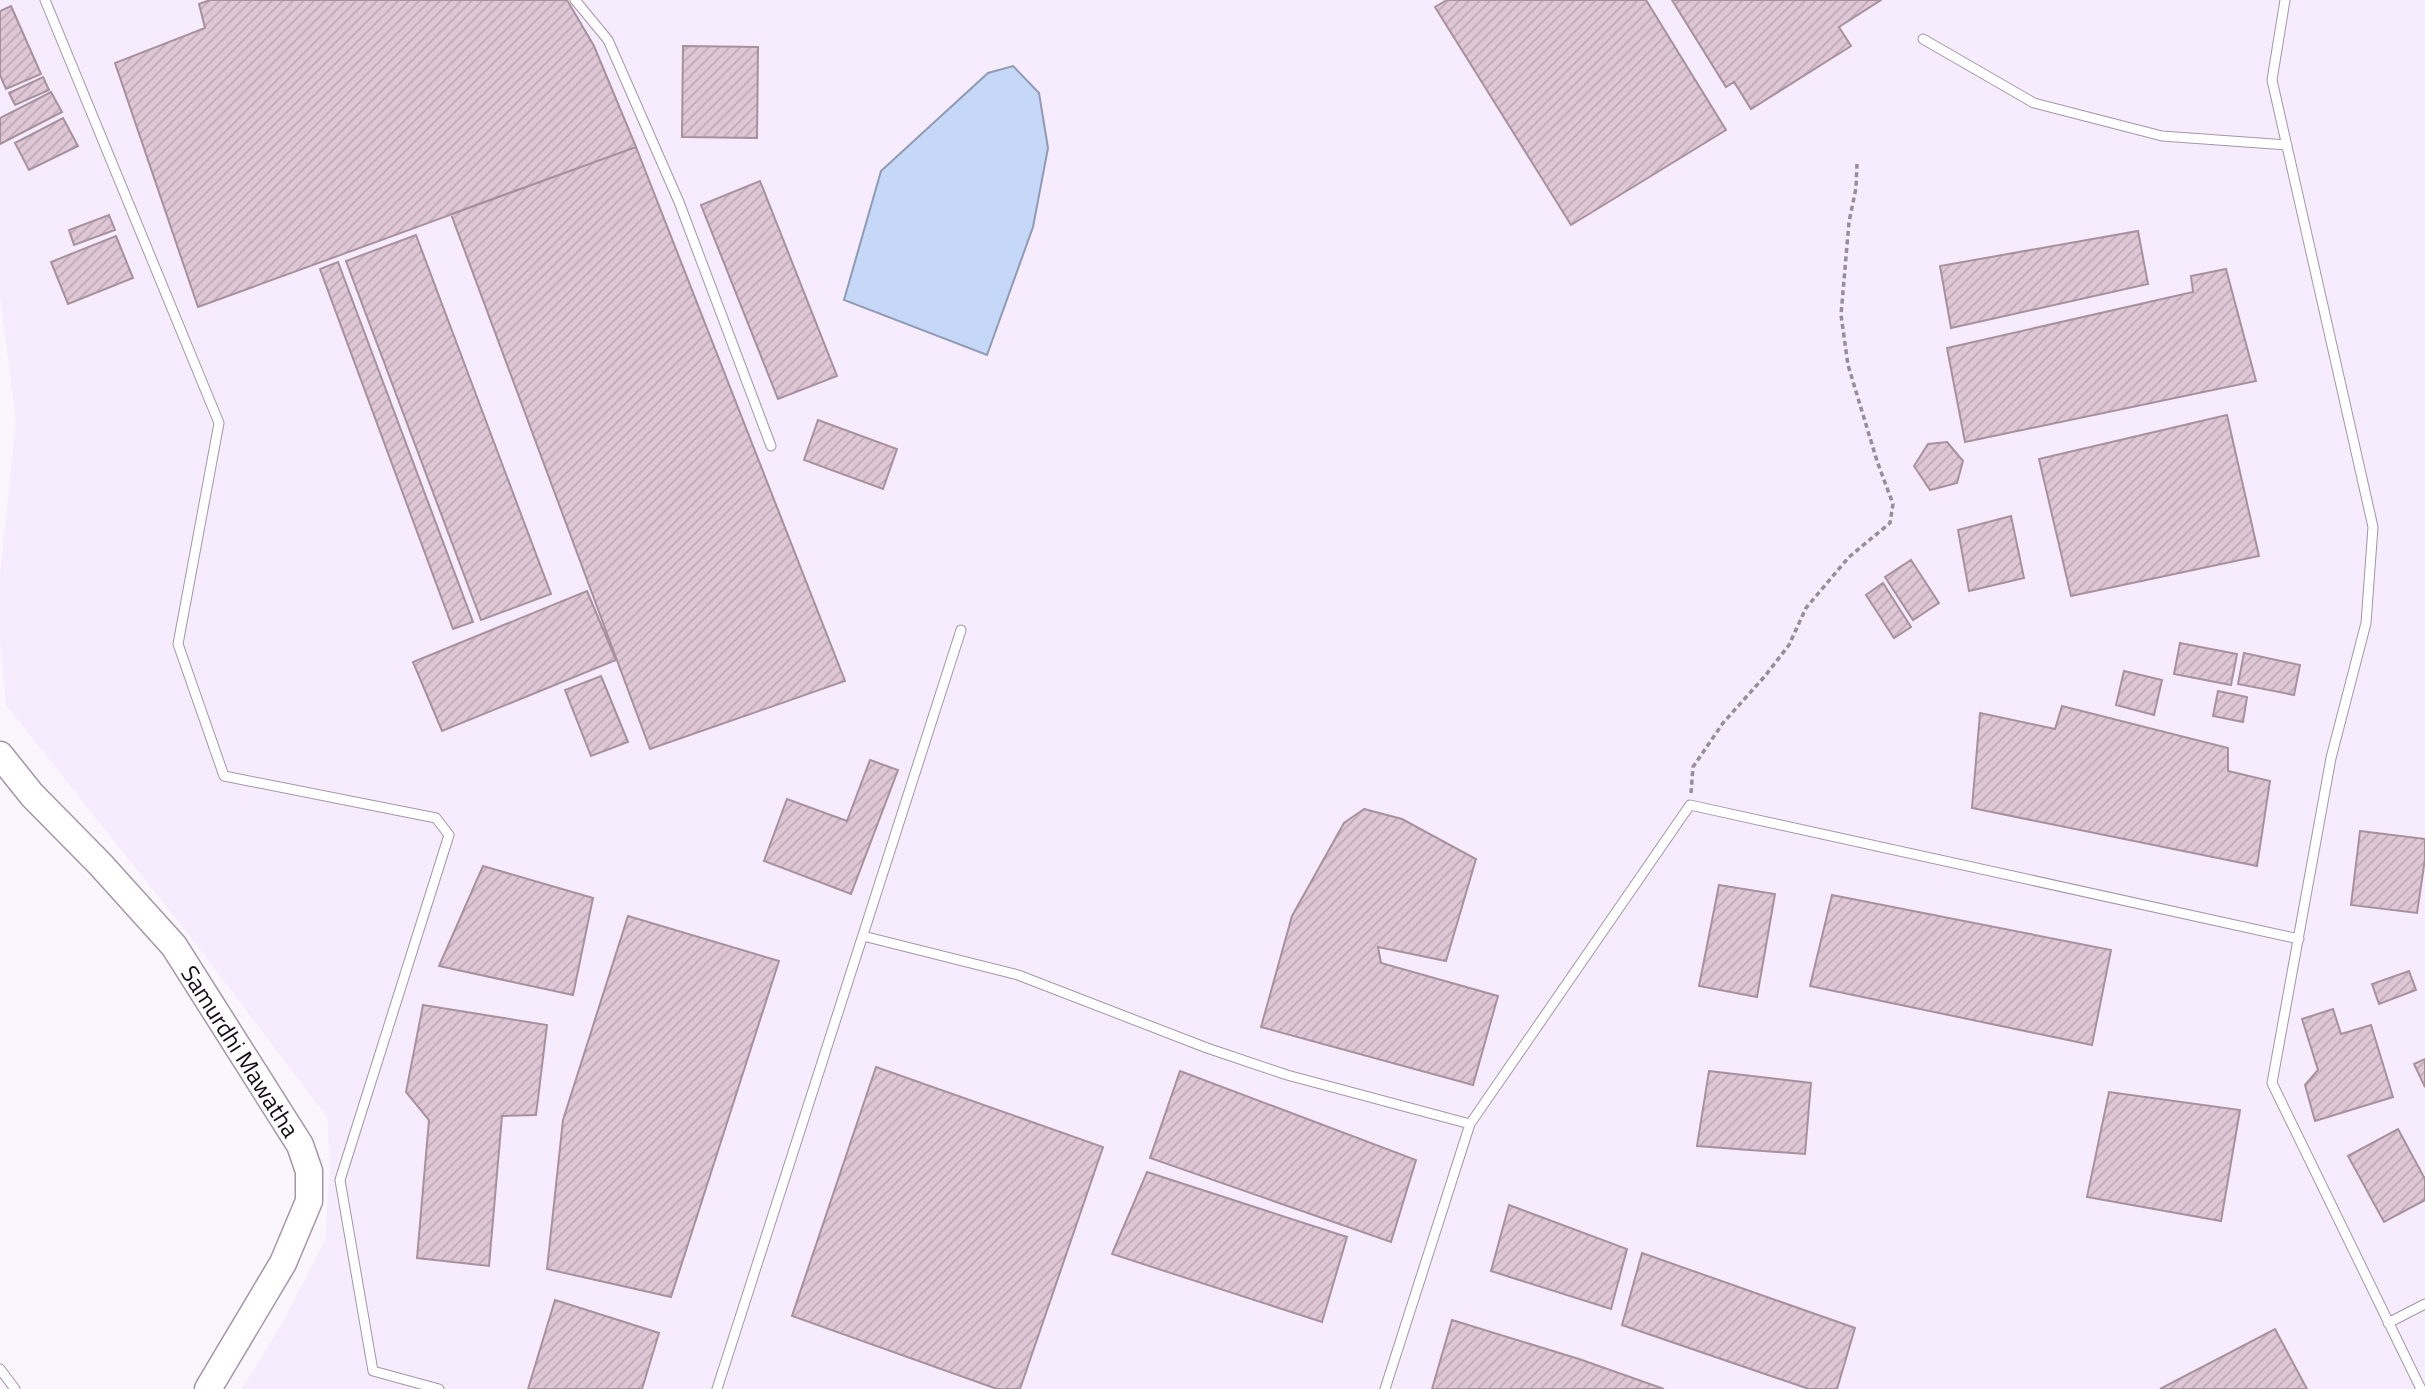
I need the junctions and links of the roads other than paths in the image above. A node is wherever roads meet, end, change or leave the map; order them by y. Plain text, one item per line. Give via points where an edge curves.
1 (45, 0) edge
2 (575, 0) edge
3 (2285, 0) edge
4 (1923, 39) dead end
5 (2287, 145) junction
6 (771, 446) dead end
7 (961, 629) dead end
8 (0, 755) edge
9 (863, 936) junction
10 (2299, 939) junction
11 (1470, 1124) junction
12 (2425, 1304) edge
13 (2388, 1323) junction
14 (0, 1369) edge
15 (15, 1389) edge
16 (208, 1389) edge
17 (439, 1389) edge
18 (717, 1389) edge
19 (1385, 1389) edge
20 (2420, 1389) edge

1 - 17 lane via 219,423 177,644 225,776 436,818 449,835 340,1180 373,1371
2 - 6 lane via 608,40 679,202
3 - 5 lane via 2272,80
4 - 5 lane via 2034,103 2162,136
5 - 10 lane via 2373,527 2365,623 2331,758
7 - 9 lane
8 - 16 main road, Samurdhi Mawatha via 174,946 300,1145 309,1171 309,1201 283,1263
9 - 11 lane via 1018,975 1287,1075
9 - 18 lane
10 - 11 lane via 1690,806
10 - 13 lane via 2272,1083
11 - 19 lane
12 - 13 lane
13 - 20 lane
14 - 15 lane

